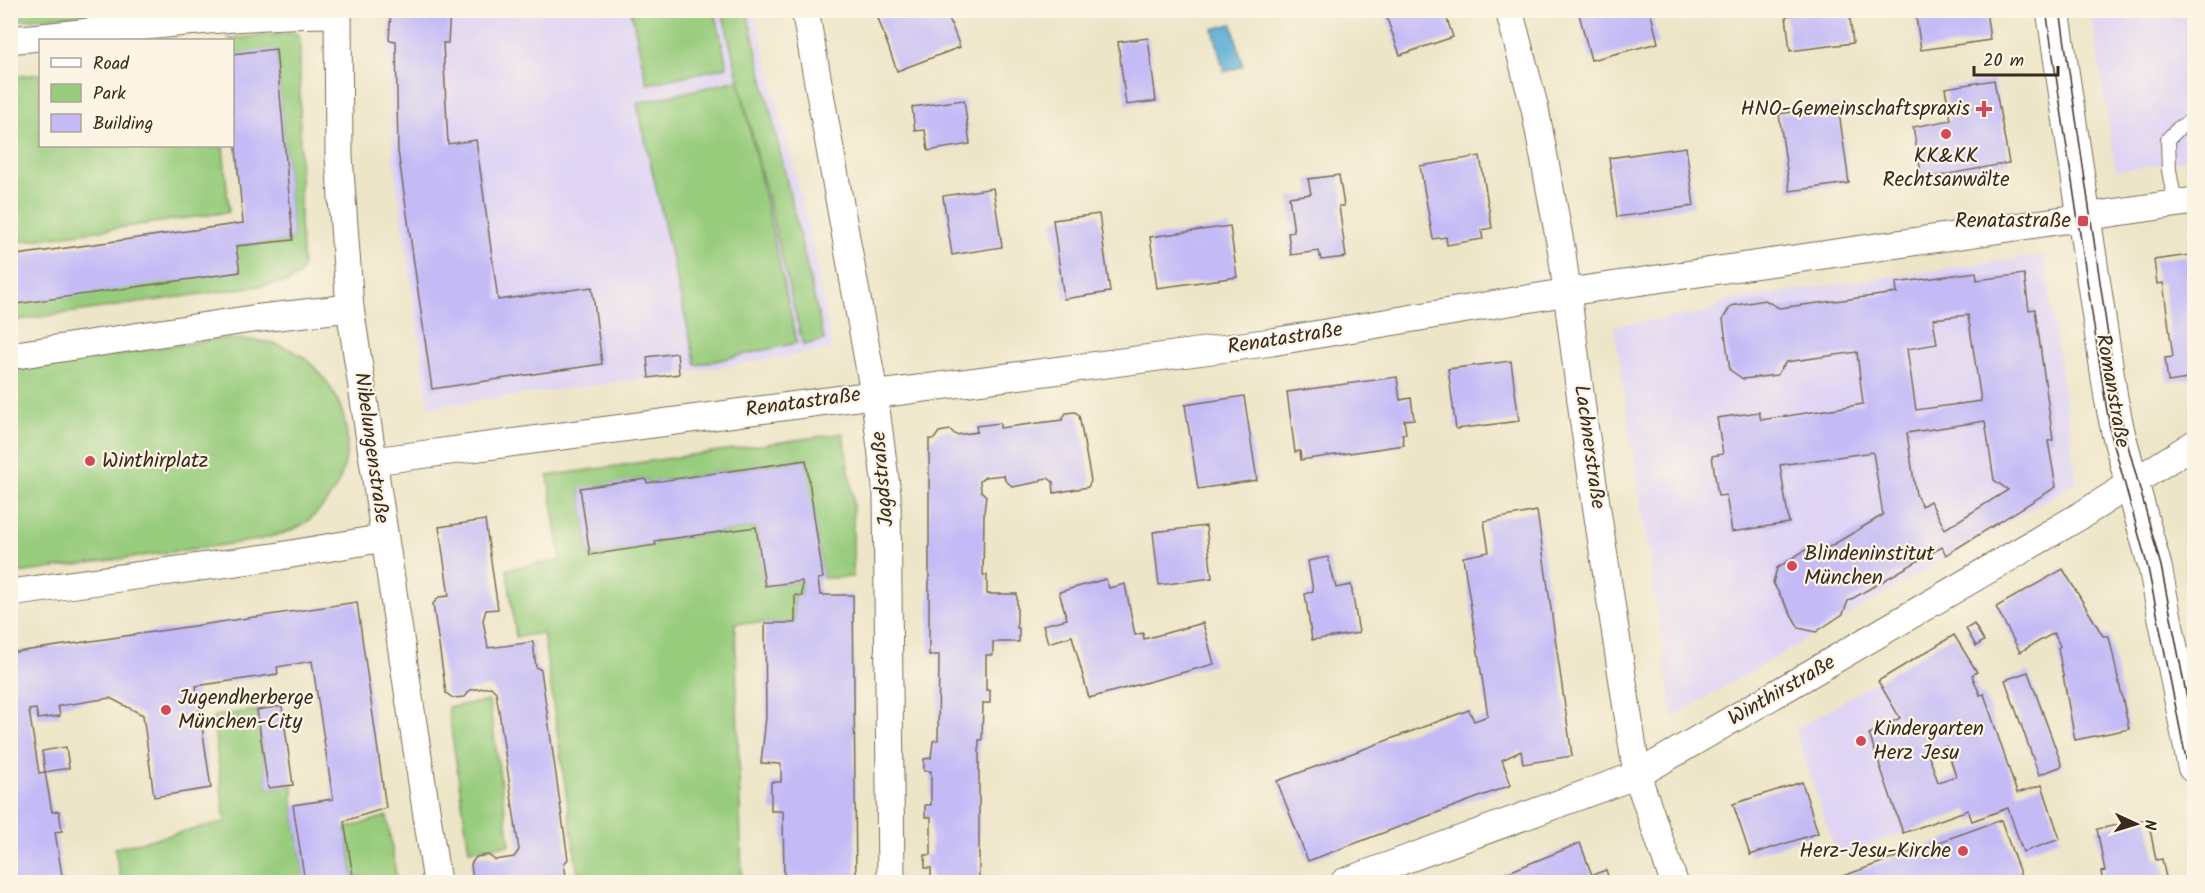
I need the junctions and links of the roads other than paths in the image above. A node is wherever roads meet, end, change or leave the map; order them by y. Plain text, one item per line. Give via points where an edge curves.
1 (805, 10) edge
2 (1509, 10) edge
3 (2053, 10) edge
4 (338, 12) edge
5 (10, 40) edge
6 (2194, 119) edge
7 (2185, 202) edge
8 (2084, 218) junction
9 (1568, 292) junction
10 (350, 308) junction
11 (10, 356) edge
12 (874, 393) junction
13 (2194, 444) edge
14 (374, 461) junction
15 (2132, 483) junction
16 (384, 538) junction
17 (10, 593) edge
18 (2194, 766) edge
19 (1637, 775) junction
20 (437, 882) edge
21 (891, 882) edge
22 (1344, 882) edge
23 (1674, 882) edge

1 - 12 street, Jagdstraße
2 - 9 street, Lachnerstraße via 1535,109
3 - 8 main road, Romanstraße
4 - 5 street
4 - 10 street, Nibelungenstraße via 339,157
6 - 7 lane via 2168,139 2169,170
7 - 8 street, Renatastraße
8 - 9 street, Renatastraße
8 - 15 main road, Romanstraße via 2111,398
9 - 12 street, Renatastraße via 1272,342
9 - 19 street, Lachnerstraße
10 - 11 street
10 - 14 street, Nibelungenstraße
12 - 14 street, Renatastraße
12 - 21 street, Jagdstraße via 887,494
13 - 15 street, Winthirstraße
14 - 16 street, Nibelungenstraße
15 - 18 main road, Romanstraße via 2154,567
15 - 19 street, Winthirstraße
16 - 17 street
16 - 20 street, Nibelungenstraße
19 - 22 street, Winthirstraße
19 - 23 street, Lachnerstraße

